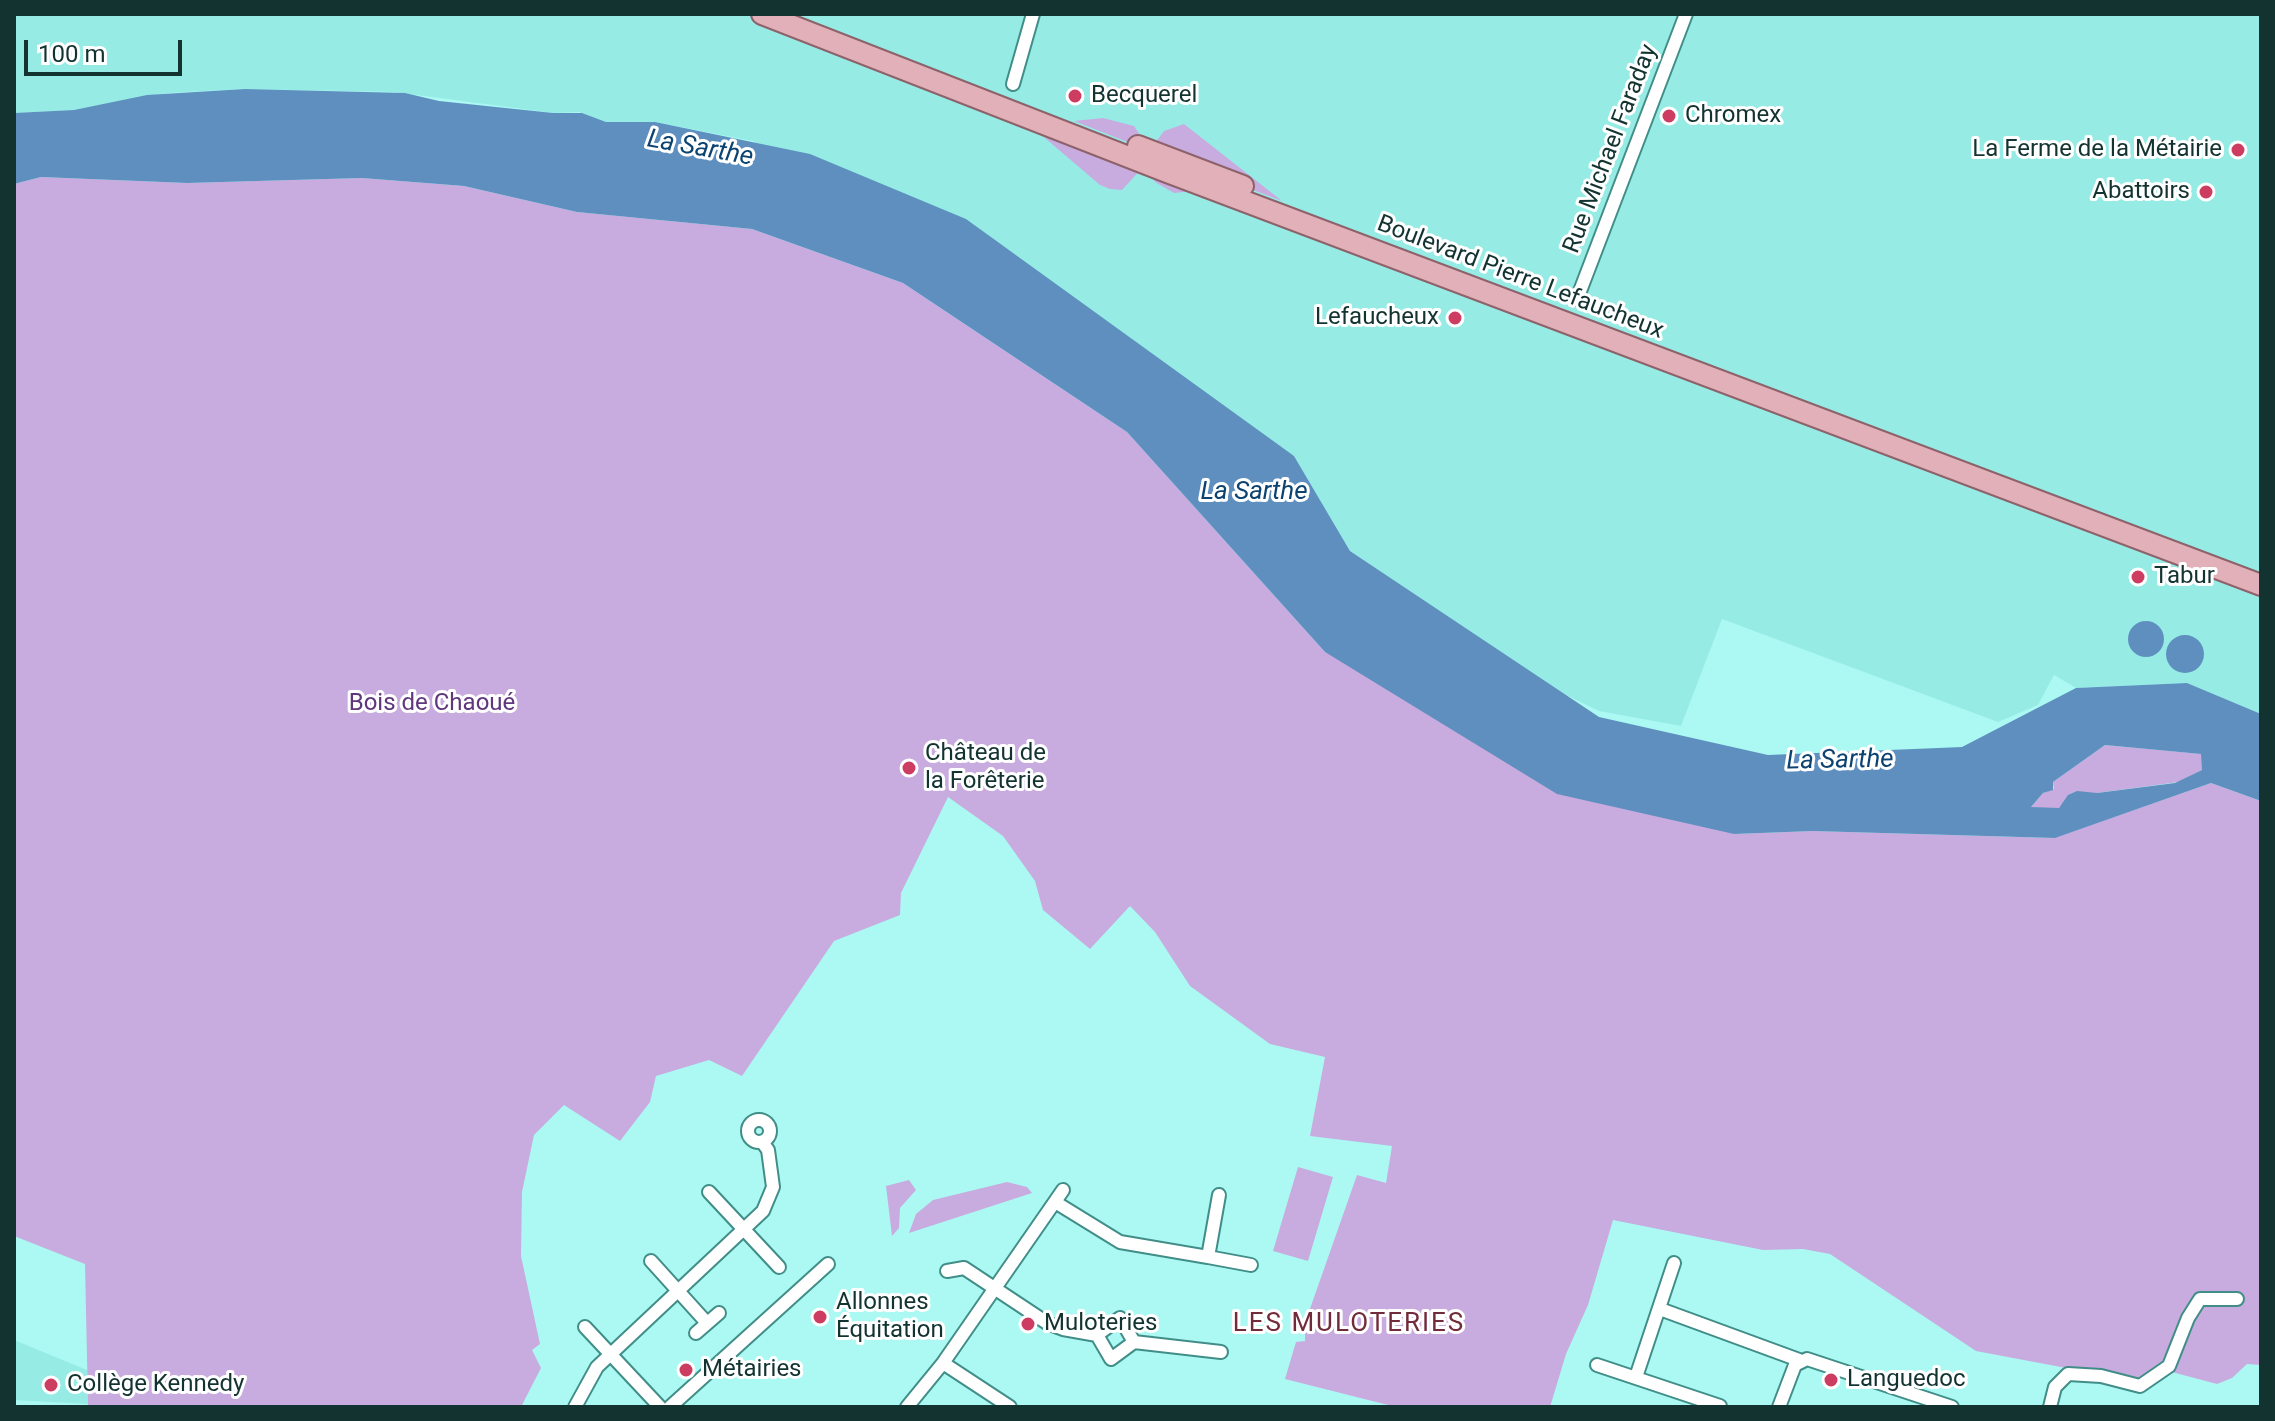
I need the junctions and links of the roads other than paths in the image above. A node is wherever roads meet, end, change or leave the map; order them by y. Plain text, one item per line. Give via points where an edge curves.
1 (762, 14) edge
2 (800, 14) edge
3 (1033, 14) edge
4 (1686, 14) edge
5 (1013, 84) dead end
6 (1148, 158) junction
7 (1577, 299) dead end
8 (2261, 570) edge
9 (2261, 585) edge
10 (762, 1142) dead end
11 (1063, 1190) dead end
12 (709, 1192) dead end
13 (1219, 1195) dead end
14 (1055, 1202) junction
15 (743, 1228) junction
16 (1208, 1257) junction
17 (651, 1261) dead end
18 (1674, 1263) dead end
19 (828, 1264) dead end
20 (1251, 1265) dead end
21 (779, 1267) dead end
22 (947, 1271) dead end
23 (995, 1288) junction
24 (678, 1291) junction
25 (2237, 1299) dead end
26 (1660, 1309) junction
27 (719, 1313) dead end
28 (707, 1323) junction
29 (585, 1327) dead end
30 (696, 1333) dead end
31 (1097, 1335) junction
32 (1134, 1342) junction
33 (1221, 1352) dead end
34 (610, 1354) junction
35 (1799, 1360) junction
36 (943, 1363) junction
37 (1597, 1365) dead end
38 (1636, 1377) junction
39 (1720, 1406) edge
40 (575, 1407) edge
41 (660, 1407) edge
42 (670, 1407) edge
43 (907, 1407) edge
44 (1010, 1407) edge
45 (1779, 1407) edge
46 (1952, 1407) edge
47 (2050, 1407) edge

1 - 6 main road, Boulevard Pierre Lefaucheux
2 - 6 main road, Boulevard Pierre Lefaucheux
3 - 5 street
4 - 7 street, Rue Michael Faraday
6 - 8 main road, Boulevard Pierre Lefaucheux
6 - 9 main road, Boulevard Pierre Lefaucheux
10 - 15 street via 773,1187 763,1211
11 - 14 street
12 - 15 street
13 - 16 street
14 - 16 street via 1120,1242
14 - 23 street
15 - 21 street
15 - 24 street
16 - 20 street
17 - 24 street
18 - 26 street
19 - 42 street
22 - 23 street via 964,1268
23 - 31 street via 1047,1323
23 - 36 street
24 - 28 street
24 - 34 street
25 - 47 street via 2200,1299 2169,1366 2140,1386 2068,1374 2055,1387
26 - 35 street
26 - 38 street
27 - 28 street
28 - 30 street
29 - 34 street
31 - 32 street via 1120,1318
31 - 32 street via 1111,1359
32 - 33 street
34 - 40 street via 589,1378
34 - 41 street
35 - 45 street
35 - 46 street
36 - 43 street
36 - 44 street
37 - 38 street
38 - 39 street

